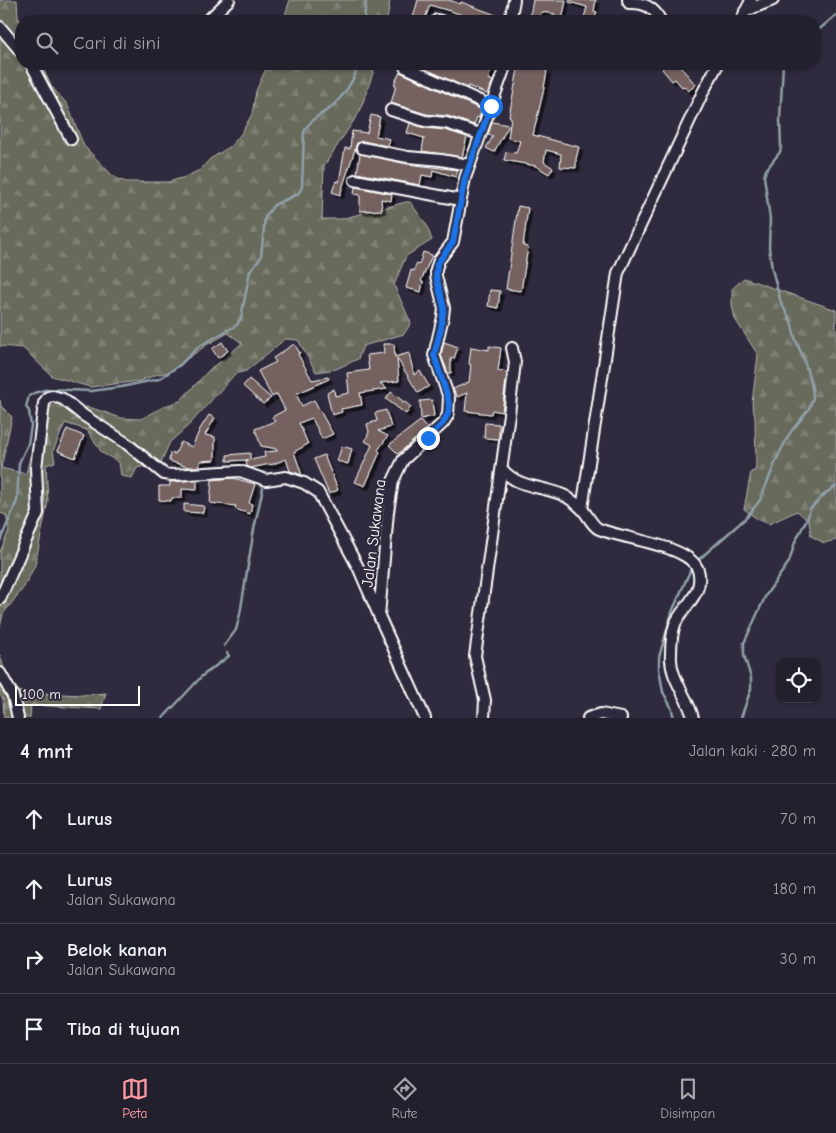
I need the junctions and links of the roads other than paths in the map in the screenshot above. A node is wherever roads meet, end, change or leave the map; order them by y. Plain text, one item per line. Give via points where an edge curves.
1 (229, 0) edge
2 (514, 0) edge
3 (628, 0) edge
4 (751, 0) edge
5 (773, 0) edge
6 (213, 15) edge
7 (513, 15) edge
8 (657, 15) edge
9 (744, 15) edge
10 (745, 15) edge
11 (0, 27) edge
12 (15, 45) edge
13 (34, 70) edge
14 (412, 70) edge
15 (504, 70) edge
16 (715, 70) edge
17 (491, 106) junction
18 (391, 110) dead end
19 (480, 134) junction
20 (71, 139) dead end
21 (362, 148) dead end
22 (470, 165) junction
23 (355, 180) dead end
24 (462, 197) junction
25 (512, 348) dead end
26 (502, 469) junction
27 (582, 509) junction
28 (0, 599) edge
29 (379, 616) junction
30 (0, 673) edge
31 (413, 690) junction
32 (18, 718) edge
33 (425, 718) edge
34 (432, 718) edge
35 (484, 718) edge
36 (588, 718) edge
37 (621, 718) edge
38 (693, 718) edge

1 - 6 street
2 - 7 street
3 - 8 street via 629,4 638,2 649,6
4 - 9 street
5 - 10 street
11 - 12 street
13 - 20 street
14 - 17 street
15 - 17 street
16 - 27 street via 618,273
17 - 19 street
18 - 19 street
19 - 22 street
21 - 22 street
22 - 24 street
23 - 24 street via 408,191
24 - 29 street, Jalan Sukawana via 453,242 436,269 444,308 434,355 448,398 448,414 443,423 403,460 396,472 388,512
25 - 26 street via 515,362
26 - 27 street via 515,482 567,497
26 - 35 street via 475,656 485,700
27 - 38 street via 597,528 676,551 692,561 698,570 699,589 673,630 671,655 674,675
28 - 29 street via 38,513 36,468 39,439 44,404 48,397 53,396 63,399 126,443 164,474 240,471 266,480 286,476 311,487 318,492 359,569
29 - 31 street, Jalan Sukawana
30 - 32 street via 12,696
31 - 33 street, Jalan Sukawana
31 - 34 street
36 - 37 street via 601,714

